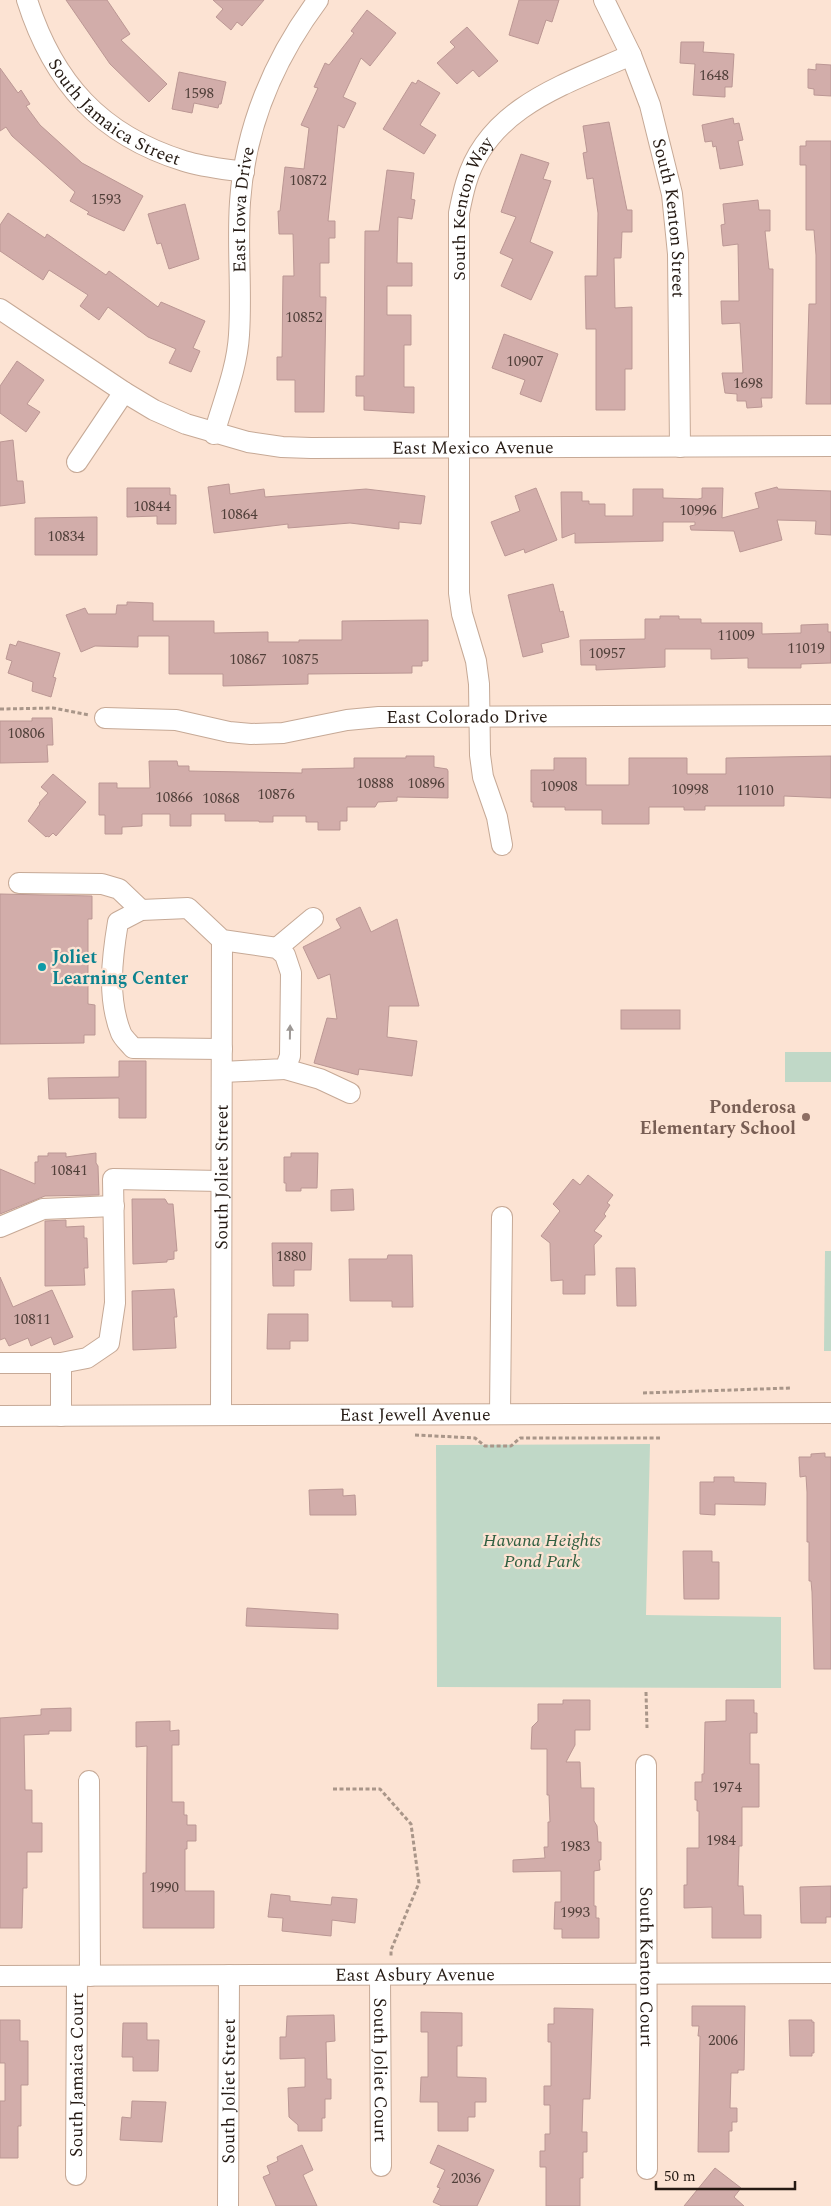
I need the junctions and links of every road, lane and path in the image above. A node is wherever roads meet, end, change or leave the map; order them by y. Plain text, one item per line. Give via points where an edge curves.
1 (26, 0) edge
2 (318, 0) edge
3 (604, 0) edge
4 (631, 55) junction
5 (244, 172) junction
6 (0, 309) edge
7 (124, 392) junction
8 (214, 434) junction
9 (831, 446) edge
10 (680, 447) junction
11 (460, 448) junction
12 (78, 462) dead end
13 (0, 709) edge
14 (831, 715) edge
15 (479, 717) junction
16 (105, 718) joint
17 (502, 845) dead end
18 (19, 883) dead end
19 (141, 910) junction
20 (313, 918) dead end
21 (222, 940) junction
22 (277, 948) junction
23 (222, 1049) junction
24 (285, 1069) junction
25 (222, 1072) junction
26 (350, 1093) dead end
27 (222, 1180) junction
28 (114, 1206) junction
29 (502, 1217) dead end
30 (0, 1227) edge
31 (0, 1363) edge
32 (61, 1363) junction
33 (831, 1412) edge
34 (500, 1414) junction
35 (221, 1415) junction
36 (0, 1416) edge
37 (61, 1416) junction
38 (437, 1437) dead end
39 (660, 1438) dead end
40 (646, 1692) dead end
41 (646, 1728) dead end
42 (646, 1765) dead end
43 (89, 1781) dead end
44 (333, 1789) dead end
45 (831, 1973) edge
46 (646, 1974) junction
47 (229, 1975) junction
48 (385, 1975) junction
49 (0, 1976) edge
50 (84, 1976) junction
51 (381, 2166) dead end
52 (647, 2169) dead end
53 (76, 2175) dead end
54 (228, 2206) edge

1 - 5 street, South Jamaica Street via 45,49 63,78 103,120 152,150 186,162
2 - 5 street, East Iowa Drive via 298,27 263,96 250,136
3 - 4 street, South Kenton Street
4 - 10 street, South Kenton Street via 659,134 676,224
4 - 11 street, South Kenton Way via 539,96 513,113 491,135 475,161 459,213
5 - 8 street, East Iowa Drive via 240,202 239,336 234,366
6 - 7 street, East Mexico Avenue
7 - 8 street, East Mexico Avenue via 154,410
7 - 12 street
8 - 11 street, East Mexico Avenue via 282,447
9 - 10 street, East Mexico Avenue
10 - 11 street, East Mexico Avenue
11 - 15 street via 459,593 476,661
13 - 16 path via 53,708
14 - 15 street, East Colorado Drive
15 - 16 street, East Colorado Drive via 379,717 284,733 251,734 176,720
15 - 17 street via 480,755
18 - 19 street via 102,884 119,889
19 - 21 street via 188,908
19 - 23 street via 118,922 112,956 113,1002 122,1034 133,1048
20 - 22 street
21 - 22 street
21 - 23 street, South Joliet Street
24 -> 22 street via 290,1056 291,974 285,955
23 - 25 street, South Joliet Street
24 - 25 street
24 - 26 street via 320,1079
25 - 27 street, South Joliet Street
27 - 28 street via 113,1179
27 - 35 street, South Joliet Street
28 - 30 street via 43,1209
28 - 32 street via 115,1303 109,1343 86,1358
29 - 34 street
31 - 32 street
32 - 37 street
33 - 34 street, East Jewell Avenue
34 - 35 street, East Jewell Avenue
35 - 37 street, East Jewell Avenue
36 - 37 street, East Jewell Avenue
38 - 39 path via 475,1438 485,1446 511,1446 520,1438
40 - 41 path
42 - 46 street, South Kenton Court
43 - 50 street, South Jamaica Court
44 - 48 path via 380,1789 411,1824 419,1882 391,1950
45 - 46 street, East Asbury Avenue
46 - 48 street, East Asbury Avenue
46 - 52 street, South Kenton Court
47 - 48 street, East Asbury Avenue
47 - 50 street, East Asbury Avenue
47 - 54 street, South Joliet Street
48 - 51 street, South Joliet Court
49 - 50 street, East Asbury Avenue
50 - 53 street, South Jamaica Court

